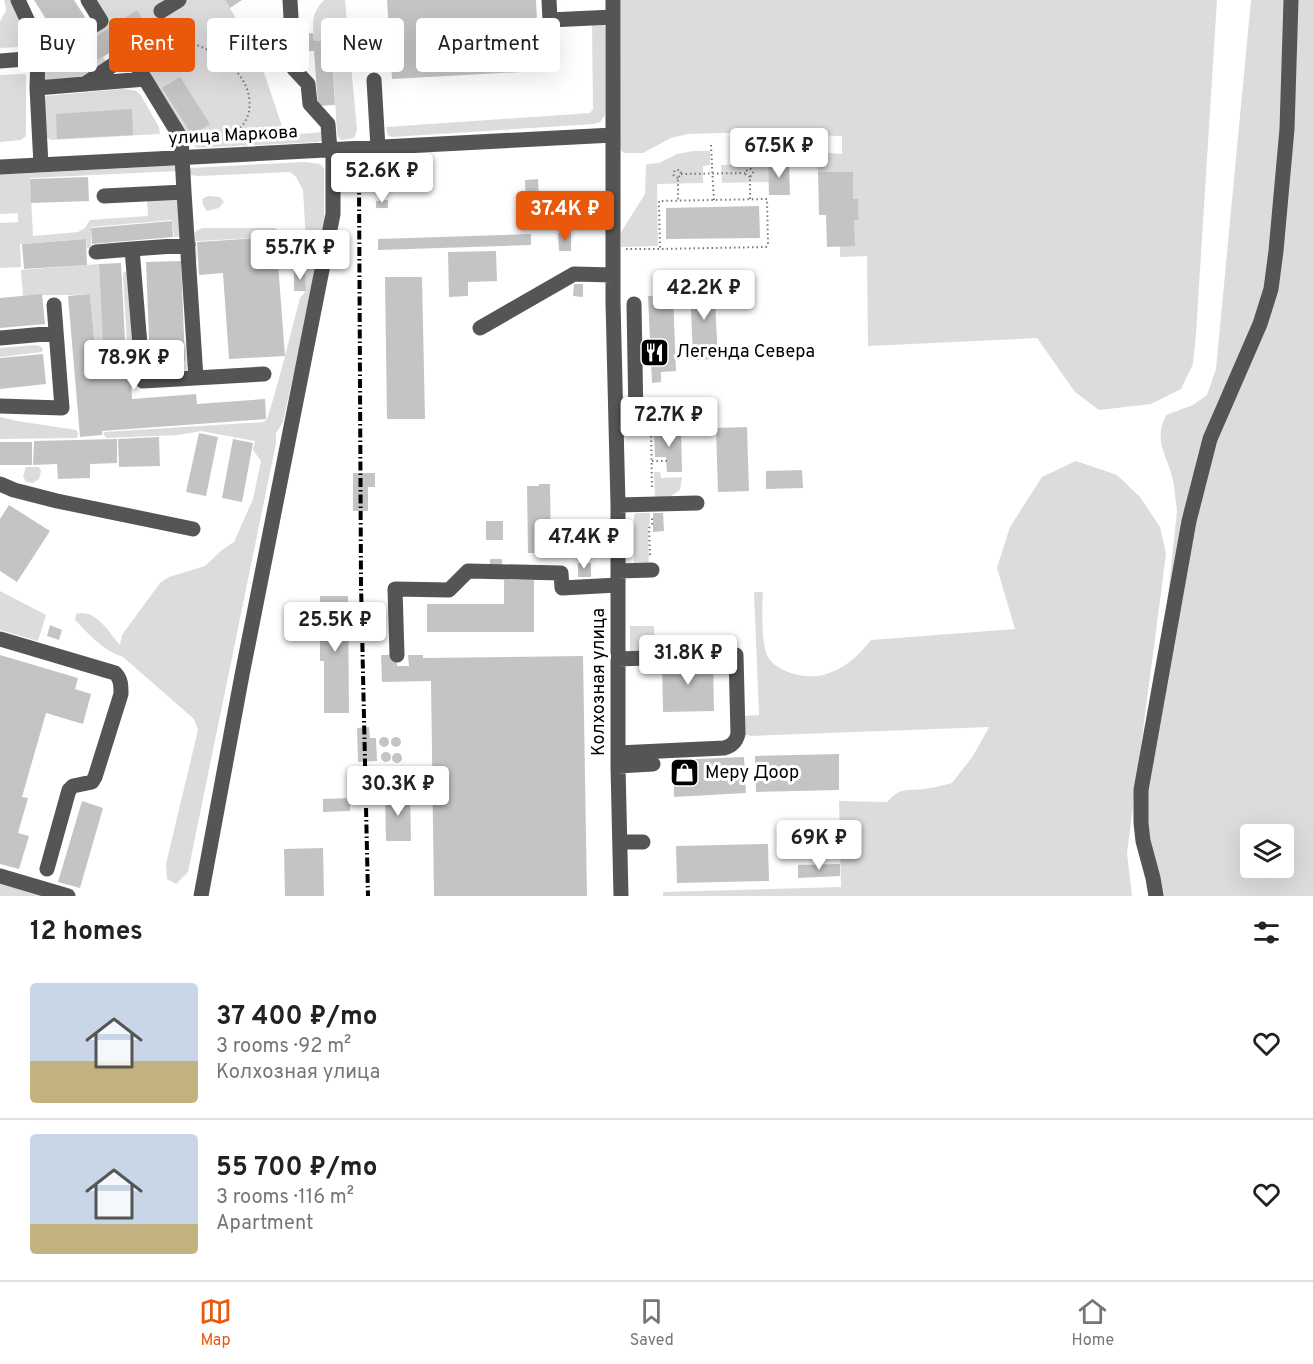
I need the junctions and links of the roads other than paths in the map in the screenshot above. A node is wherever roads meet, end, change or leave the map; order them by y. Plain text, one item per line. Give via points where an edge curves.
1 (18, 0) edge
2 (88, 0) edge
3 (179, 0) edge
4 (290, 0) edge
5 (549, 0) edge
6 (613, 0) edge
7 (1291, 0) edge
8 (160, 12) dead end
9 (25, 18) edge
10 (613, 18) junction
11 (97, 23) edge
12 (18, 59) edge
13 (0, 61) edge
14 (109, 68) edge
15 (39, 72) edge
16 (141, 72) edge
17 (145, 79) junction
18 (374, 80) dead end
19 (85, 84) junction
20 (37, 88) junction
21 (613, 135) junction
22 (378, 148) junction
23 (331, 151) junction
24 (183, 158) junction
25 (41, 165) junction
26 (0, 167) edge
27 (184, 192) junction
28 (104, 196) dead end
29 (188, 245) junction
30 (132, 249) junction
31 (96, 252) dead end
32 (613, 274) junction
33 (634, 304) dead end
34 (54, 305) dead end
35 (480, 328) dead end
36 (56, 333) junction
37 (0, 338) edge
38 (264, 374) dead end
39 (196, 378) junction
40 (0, 406) edge
41 (616, 420) junction
42 (0, 484) edge
43 (698, 503) dead end
44 (618, 505) junction
45 (193, 529) dead end
46 (651, 570) road end
47 (618, 578) junction
48 (0, 639) edge
49 (397, 655) dead end
50 (618, 658) junction
51 (618, 759) junction
52 (653, 764) dead end
53 (620, 842) junction
54 (643, 842) dead end
55 (47, 869) dead end
56 (0, 876) edge
57 (68, 896) edge
58 (201, 896) edge
59 (621, 896) edge
60 (1155, 896) edge

1 - 9 street
2 - 11 street via 101,21
3 - 8 street
4 - 23 street via 294,69 308,84 310,104 328,124
5 - 10 street via 550,20
6 - 10 street, Колхозная улица
7 - 60 street via 1287,129 1271,289 1210,439 1189,521 1142,790 1143,841
10 - 21 street, Колхозная улица
12 - 13 street
14 - 19 street
15 - 20 street
16 - 17 street
17 - 19 street
17 - 24 street via 181,138
18 - 22 street
19 - 20 street
20 - 25 street
21 - 22 street, улица Маркова
21 - 32 street, Колхозная улица
22 - 23 street, улица Маркова
23 - 24 street, улица Маркова
23 - 58 street via 333,214
24 - 25 street, улица Маркова
24 - 27 street
25 - 26 street, улица Маркова
27 - 28 street
27 - 29 street
29 - 30 street
29 - 39 street
30 - 31 street
30 - 39 street via 143,381
32 - 35 street via 574,274
32 - 41 street, Колхозная улица
33 - 41 street via 645,422
34 - 36 street
36 - 37 street
36 - 40 street via 62,408
38 - 39 street
41 - 44 street, Колхозная улица
42 - 45 street via 57,501
43 - 44 street
44 - 47 street, Колхозная улица
46 - 47 street
47 - 49 street via 562,588 561,573 468,571 448,590 395,589
47 - 50 street, Колхозная улица
48 - 55 street via 115,673 120,678 121,694 95,777 92,782 69,790
50 - 51 street, Колхозная улица
50 - 51 street via 736,655 738,734 724,748
51 - 52 street
51 - 53 street, Колхозная улица
53 - 54 street
53 - 59 street, Колхозная улица
56 - 57 street

